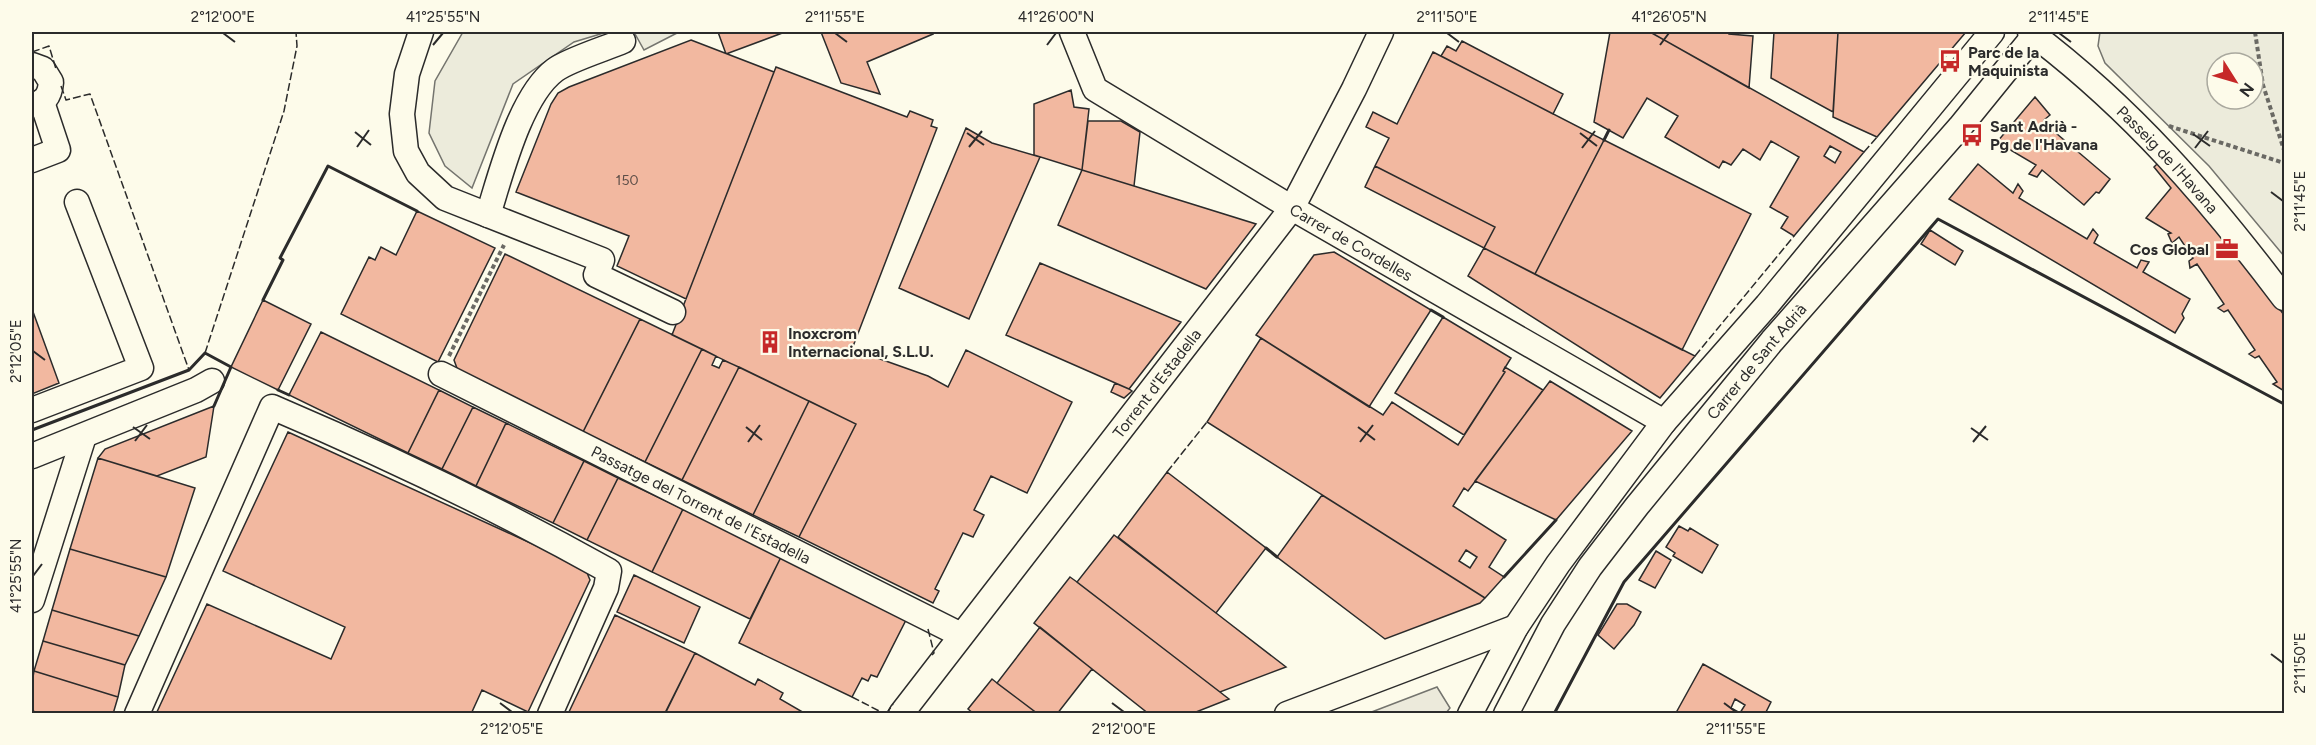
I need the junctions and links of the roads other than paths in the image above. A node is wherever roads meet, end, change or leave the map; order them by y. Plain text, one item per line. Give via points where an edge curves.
1 (420, 32) edge
2 (1072, 32) edge
3 (1381, 32) edge
4 (1992, 32) edge
5 (2034, 33) edge
6 (623, 41) dead end
7 (32, 65) edge
8 (42, 125) edge
9 (32, 150) edge
10 (32, 160) edge
11 (77, 202) dead end
12 (1292, 208) junction
13 (488, 215) junction
14 (2284, 298) edge
15 (673, 312) dead end
16 (441, 374) road end
17 (212, 381) dead end
18 (32, 410) edge
19 (1664, 422) junction
20 (84, 436) junction
21 (32, 456) edge
22 (32, 600) edge
23 (1516, 627) junction
24 (961, 635) junction
25 (1292, 712) edge
26 (137, 714) edge
27 (550, 714) edge
28 (901, 714) edge
29 (1470, 714) edge
30 (1506, 714) edge

1 - 13 street via 404,94 406,151 418,173 445,198
2 - 12 street, Carrer de Cordelles via 1095,89
3 - 12 street, Torrent d'Estadella
4 - 19 street, Carrer de Sant Adrià via 1767,305
5 - 14 street, Passeig de l'Havana via 2097,85 2162,149 2216,210
5 - 30 street, Carrer de Sant Adrià via 1960,127 1765,350 1637,506 1553,624
6 - 13 street via 555,69 538,88 514,138
7 - 8 street via 43,69 51,82
8 - 9 street
8 - 10 street via 58,150
11 - 18 street via 141,368
12 - 19 street, Carrer de Cordelles
12 - 24 street, Torrent d'Estadella
13 - 15 street via 603,260 597,275
16 - 24 street, Passatge del Torrent de l'Estadella
17 - 20 street
19 - 23 street, Carrer de Sant Adrià
20 - 21 street
20 - 22 street
23 - 25 street
23 - 29 street, Carrer de Sant Adrià
24 - 28 street, Torrent d'Estadella
26 - 27 street via 272,407 361,445 609,571 606,588

